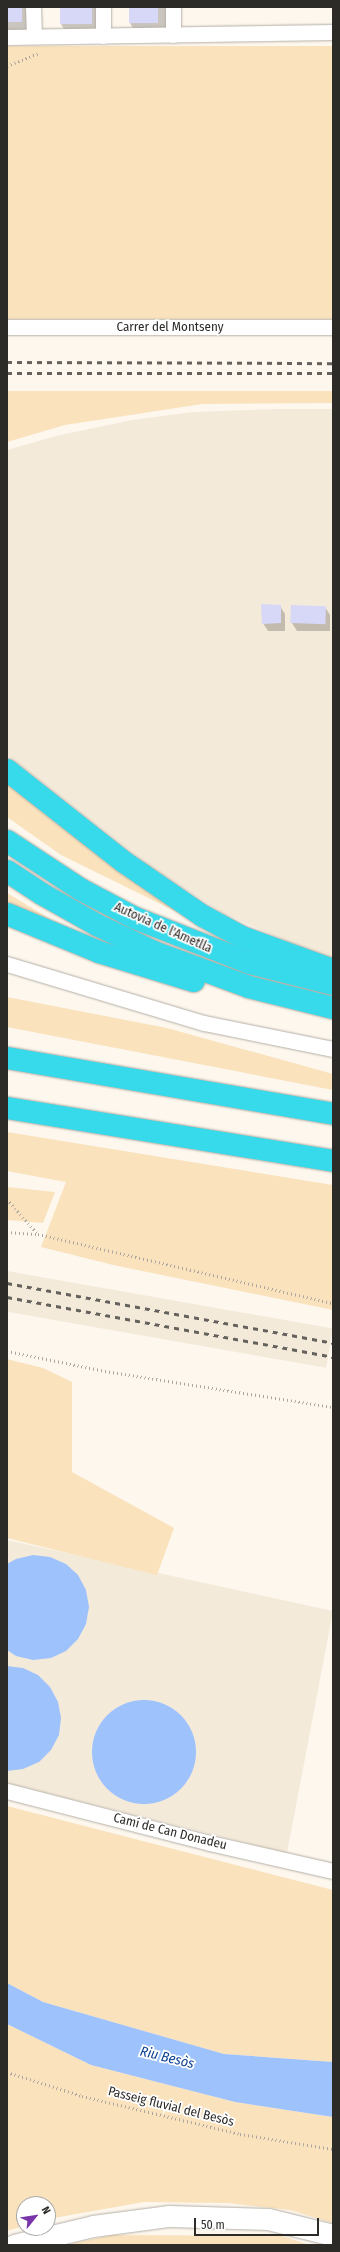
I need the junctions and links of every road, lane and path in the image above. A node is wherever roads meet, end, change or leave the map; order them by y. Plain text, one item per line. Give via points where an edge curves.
1 (33, 7) edge
2 (102, 7) edge
3 (173, 7) edge
4 (333, 32) edge
5 (173, 35) junction
6 (34, 36) junction
7 (103, 36) junction
8 (7, 37) edge
9 (333, 327) edge
10 (7, 328) edge
11 (7, 770) edge
12 (7, 841) edge
13 (7, 871) edge
14 (7, 914) edge
15 (7, 964) edge
16 (333, 970) edge
17 (333, 984) edge
18 (302, 1002) junction
19 (333, 1008) edge
20 (333, 1049) edge
21 (7, 1058) edge
22 (7, 1108) edge
23 (333, 1114) edge
24 (333, 1161) edge
25 (7, 1199) edge
26 (7, 1232) edge
27 (38, 1234) junction
28 (333, 1304) edge
29 (7, 1351) edge
30 (333, 1407) edge
31 (7, 1790) edge
32 (333, 1871) edge
33 (7, 2072) edge
34 (333, 2149) edge
35 (333, 2235) edge
36 (14, 2245) edge

1 - 6 street
2 - 7 street
3 - 5 street
4 - 5 street
5 - 7 street
6 - 7 street
6 - 8 street
9 - 10 street, Carrer del Montseny
11 - 16 highway via 124,862 203,916 242,937
12 - 17 highway, Autovia de l'Ametlla via 80,889 135,918 250,963
13 - 18 highway via 83,917 154,952 212,975
14 - 18 highway via 100,952 184,980
15 - 20 street via 204,1023
18 - 19 highway
21 - 23 highway
22 - 24 highway
25 - 27 path
26 - 27 path
27 - 28 path
29 - 30 path via 105,1371
31 - 32 street, Camí de Can Donadeu via 210,1843
33 - 34 path, Passeig fluvial del Besòs via 82,2096 240,2134
35 - 36 street via 268,2219 169,2216 85,2228

